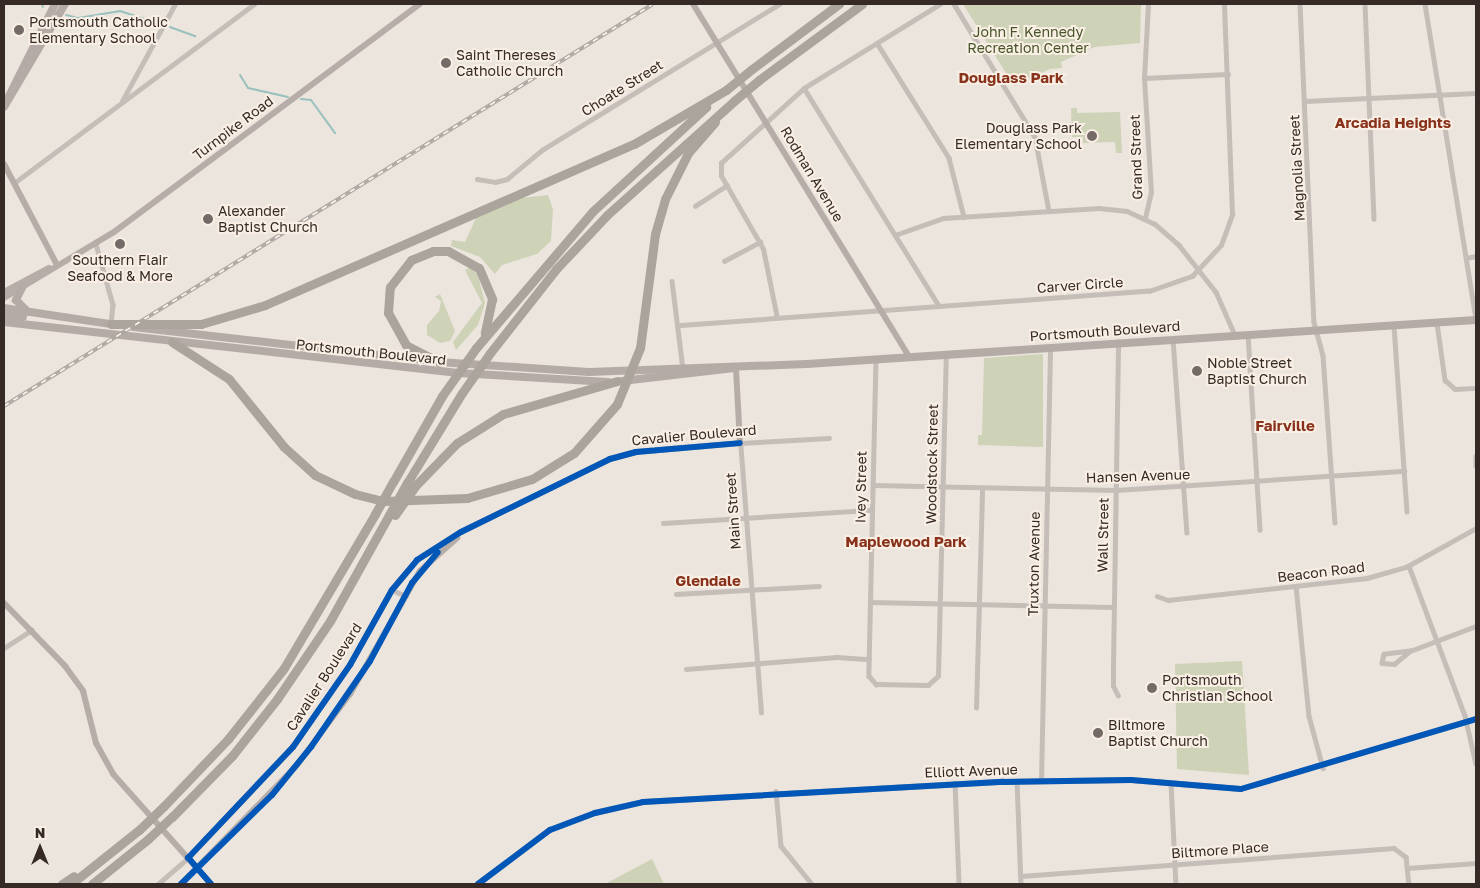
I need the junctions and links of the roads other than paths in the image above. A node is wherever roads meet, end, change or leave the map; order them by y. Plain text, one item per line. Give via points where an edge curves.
1 (55, 4) edge
2 (64, 4) edge
3 (175, 4) edge
4 (254, 4) edge
5 (420, 4) edge
6 (694, 4) edge
7 (779, 4) edge
8 (839, 4) edge
9 (862, 4) edge
10 (940, 4) edge
11 (954, 4) edge
12 (1148, 4) edge
13 (1224, 4) edge
14 (1300, 4) edge
15 (1365, 4) edge
16 (1425, 4) edge
17 (39, 42) junction
18 (717, 42) junction
19 (877, 43) junction
20 (1228, 74) junction
21 (1144, 78) junction
22 (804, 88) junction
23 (726, 90) junction
24 (1476, 93) edge
25 (1440, 96) junction
26 (1369, 99) junction
27 (734, 101) junction
28 (1305, 101) junction
29 (6, 104) edge
30 (120, 104) junction
31 (765, 121) junction
32 (4, 164) edge
33 (477, 179) dead end
34 (14, 183) junction
35 (727, 185) junction
36 (695, 206) dead end
37 (1049, 211) junction
38 (964, 217) junction
39 (1145, 218) junction
40 (1374, 219) dead end
41 (895, 236) junction
42 (760, 242) junction
43 (96, 244) junction
44 (1476, 256) edge
45 (1466, 258) junction
46 (724, 261) dead end
47 (58, 266) junction
48 (1199, 270) junction
49 (672, 281) dead end
50 (23, 286) junction
51 (4, 292) edge
52 (4, 298) edge
53 (939, 306) junction
54 (4, 308) edge
55 (880, 310) junction
56 (38, 315) junction
57 (4, 316) edge
58 (50, 318) junction
59 (777, 318) junction
60 (1476, 320) edge
61 (4, 322) edge
62 (1437, 323) junction
63 (111, 324) junction
64 (680, 324) junction
65 (1394, 326) junction
66 (1318, 330) junction
67 (1248, 334) junction
68 (1235, 335) junction
69 (484, 337) junction
70 (1173, 339) junction
71 (172, 342) junction
72 (1118, 342) junction
73 (1050, 347) junction
74 (946, 354) junction
75 (909, 357) junction
76 (876, 359) junction
77 (439, 362) junction
78 (736, 368) junction
79 (683, 369) junction
80 (617, 381) junction
81 (1476, 388) edge
82 (829, 438) dead end
83 (740, 444) junction
84 (1476, 456) edge
85 (1476, 466) edge
86 (1404, 471) junction
87 (1332, 475) junction
88 (1257, 480) junction
89 (873, 485) junction
90 (1183, 486) junction
91 (942, 487) junction
92 (982, 488) junction
93 (1047, 489) junction
94 (1116, 490) junction
95 (872, 510) junction
96 (1406, 512) dead end
97 (392, 515) junction
98 (746, 517) junction
99 (486, 520) junction
100 (663, 523) dead end
101 (1335, 523) dead end
102 (1476, 528) edge
103 (1260, 530) dead end
104 (1186, 532) dead end
105 (1409, 566) junction
106 (819, 586) dead end
107 (1296, 586) junction
108 (392, 590) junction
109 (752, 590) junction
110 (676, 594) dead end
111 (406, 596) junction
112 (1157, 596) dead end
113 (870, 602) junction
114 (4, 603) edge
115 (940, 603) junction
116 (978, 604) junction
117 (1044, 606) junction
118 (1113, 607) junction
119 (1476, 626) edge
120 (32, 630) junction
121 (1438, 641) junction
122 (4, 648) edge
123 (1410, 651) junction
124 (869, 659) junction
125 (757, 663) junction
126 (686, 669) dead end
127 (869, 675) joint
128 (1118, 696) dead end
129 (976, 708) dead end
130 (761, 713) dead end
131 (1476, 719) edge
132 (1467, 722) junction
133 (1476, 764) edge
134 (1323, 768) junction
135 (1041, 781) junction
136 (1017, 782) junction
137 (955, 783) junction
138 (1170, 783) junction
139 (776, 791) junction
140 (110, 853) junction
141 (188, 858) junction
142 (1476, 863) edge
143 (1175, 865) junction
144 (1408, 868) junction
145 (197, 869) junction
146 (1021, 876) junction
147 (62, 884) edge
148 (71, 884) edge
149 (92, 884) edge
150 (158, 884) edge
151 (181, 884) edge
152 (211, 884) edge
153 (478, 884) edge
154 (812, 884) edge
155 (959, 884) edge
156 (1021, 884) edge
157 (1176, 884) edge
158 (1409, 884) edge

1 - 17 main road
2 - 17 main road
3 - 30 street
4 - 30 street
5 - 43 street, Turnpike Road
6 - 18 street, Rodman Avenue
7 - 18 street, Choate Street
8 - 23 highway, bridge
9 - 27 highway, bridge
10 - 19 street
11 - 37 street via 1035,138
12 - 21 street, Grand Street
13 - 20 street, Carver Circle
14 - 28 street, Magnolia Street
15 - 26 street
16 - 25 street
17 - 29 main road
18 - 31 street, Rodman Avenue
18 - 33 street, Choate Street via 536,154 508,179
19 - 22 street
19 - 38 street via 949,158
20 - 21 street
20 - 48 street, Carver Circle via 1232,214 1221,245
21 - 39 street, Grand Street via 1151,193
22 - 31 street
22 - 41 street
23 - 63 highway via 634,144 265,306 201,324
23 - 69 highway via 593,210
24 - 25 street
25 - 26 street
25 - 45 street
26 - 28 street
26 - 40 street
27 - 71 highway, bridge via 688,153 664,199 655,234 640,348 617,404 574,453 526,481 466,498 384,501 355,494 316,475 284,447 229,379
27 - 97 highway, bridge via 601,221 490,353 407,483
28 - 66 street, Magnolia Street
30 - 34 street
31 - 35 street via 721,163
31 - 55 street, Rodman Avenue
32 - 34 street
34 - 47 street
35 - 36 street
35 - 42 street
37 - 38 street
37 - 39 street via 1113,208
38 - 41 street via 927,221
39 - 48 street, Grand Street via 1171,237
41 - 53 street
42 - 46 street
42 - 59 street via 773,282
43 - 47 street, Turnpike Road
43 - 63 street via 113,305
44 - 45 street
45 - 60 street
47 - 50 street, Turnpike Road
47 - 51 street, Turnpike Road
48 - 53 street, Carver Circle via 1171,286 1149,291
48 - 68 street, Grand Street via 1223,305
49 - 64 street
50 - 52 street, Turnpike Road
50 - 56 main road via 18,303
53 - 55 street, Carver Circle
54 - 56 main road, Portsmouth Boulevard
55 - 59 street, Carver Circle
55 - 75 street, Rodman Avenue
56 - 58 main road, Portsmouth Boulevard
57 - 58 main road
58 - 63 main road, Portsmouth Boulevard
59 - 64 street, Carver Circle
60 - 62 main road, Portsmouth Boulevard
61 - 71 main road, Portsmouth Boulevard
62 - 65 main road, Portsmouth Boulevard
62 - 81 street via 1445,380 1455,389
63 - 77 main road, Portsmouth Boulevard
64 - 79 street
65 - 66 main road, Portsmouth Boulevard
65 - 86 street
66 - 67 main road, Portsmouth Boulevard
66 - 87 street, Magnolia Street
67 - 68 main road, Portsmouth Boulevard
67 - 88 street
68 - 70 main road, Portsmouth Boulevard
69 - 77 highway via 492,299 479,268 448,251 418,256 394,278 388,313 406,345
69 - 140 highway, bridge via 442,396 284,668 228,739 164,806
70 - 72 main road, Portsmouth Boulevard
70 - 90 street
71 - 80 main road, Portsmouth Boulevard via 499,377
72 - 73 main road, Portsmouth Boulevard
72 - 94 street, Wall Street
73 - 74 main road, Portsmouth Boulevard
73 - 93 street, Truxton Avenue
74 - 75 main road, Portsmouth Boulevard
74 - 91 street, Woodstock Street
75 - 76 main road, Portsmouth Boulevard
76 - 78 main road, Portsmouth Boulevard
76 - 89 street, Ivey Street
77 - 79 main road, Portsmouth Boulevard via 556,372
78 - 79 main road, Portsmouth Boulevard
78 - 80 main road, Portsmouth Boulevard
78 - 83 street, Main Street
80 - 97 highway, bridge via 503,414 457,443 416,484
82 - 83 street, Cavalier Boulevard
83 - 98 street, Main Street
83 - 99 street, Cavalier Boulevard via 623,455
84 - 85 street
86 - 87 street, Hansen Avenue
86 - 96 street
87 - 88 street, Hansen Avenue
87 - 101 street, Magnolia Street
88 - 90 street, Hansen Avenue
88 - 103 street
89 - 91 street, Hansen Avenue
89 - 95 street, Ivey Street
90 - 94 street, Hansen Avenue
90 - 104 street
91 - 92 street, Hansen Avenue
91 - 115 street, Woodstock Street
92 - 93 street, Hansen Avenue
92 - 116 street
93 - 94 street, Hansen Avenue
93 - 117 street, Truxton Avenue
94 - 118 street, Wall Street
95 - 98 street
95 - 113 street, Ivey Street
97 - 149 highway, bridge via 277,700 232,756 148,839
98 - 100 street
98 - 109 street, Main Street
99 - 108 street, Cavalier Boulevard via 428,551
99 - 111 street, Cavalier Boulevard via 436,554
102 - 105 street, Beacon Road
105 - 107 street, Beacon Road via 1367,578
105 - 121 street
106 - 109 street
107 - 112 street, Beacon Road via 1168,600
107 - 134 street via 1309,716
108 - 111 street
108 - 141 street, Cavalier Boulevard via 311,724 250,798
109 - 110 street
109 - 125 street, Main Street
111 - 145 street, Cavalier Boulevard via 350,694 311,748 272,795
113 - 115 street
113 - 124 street, Ivey Street
114 - 120 street
115 - 116 street
115 - 127 street, Woodstock Street via 934,683 876,684
116 - 117 street
116 - 129 street
117 - 118 street
117 - 135 street, Truxton Avenue
118 - 128 street, Wall Street via 1113,686
119 - 121 street
120 - 122 street
120 - 141 street via 83,691 105,763
121 - 123 street
121 - 132 street
123 - 123 street via 1394,664 1382,663 1384,654
124 - 125 street via 837,656
124 - 127 street, Ivey Street
125 - 126 street
125 - 130 street, Main Street
131 - 132 street, Elliott Avenue
132 - 133 street
132 - 134 street, Elliott Avenue
134 - 138 street, Elliott Avenue via 1241,789
135 - 136 street, Elliott Avenue
135 - 138 street, Elliott Avenue
136 - 137 street, Elliott Avenue
136 - 146 street
137 - 139 street, Elliott Avenue
137 - 155 street
138 - 143 street
139 - 153 street, Elliott Avenue via 661,800 595,813 540,836
139 - 154 street via 781,846
140 - 147 highway
140 - 148 highway
141 - 145 street
141 - 150 street, Cavalier Boulevard
142 - 144 street
143 - 144 street, Biltmore Place via 1394,848 1404,853
143 - 146 street, Biltmore Place
143 - 157 street
144 - 158 street
145 - 151 street, Cavalier Boulevard
145 - 152 street
146 - 156 street

